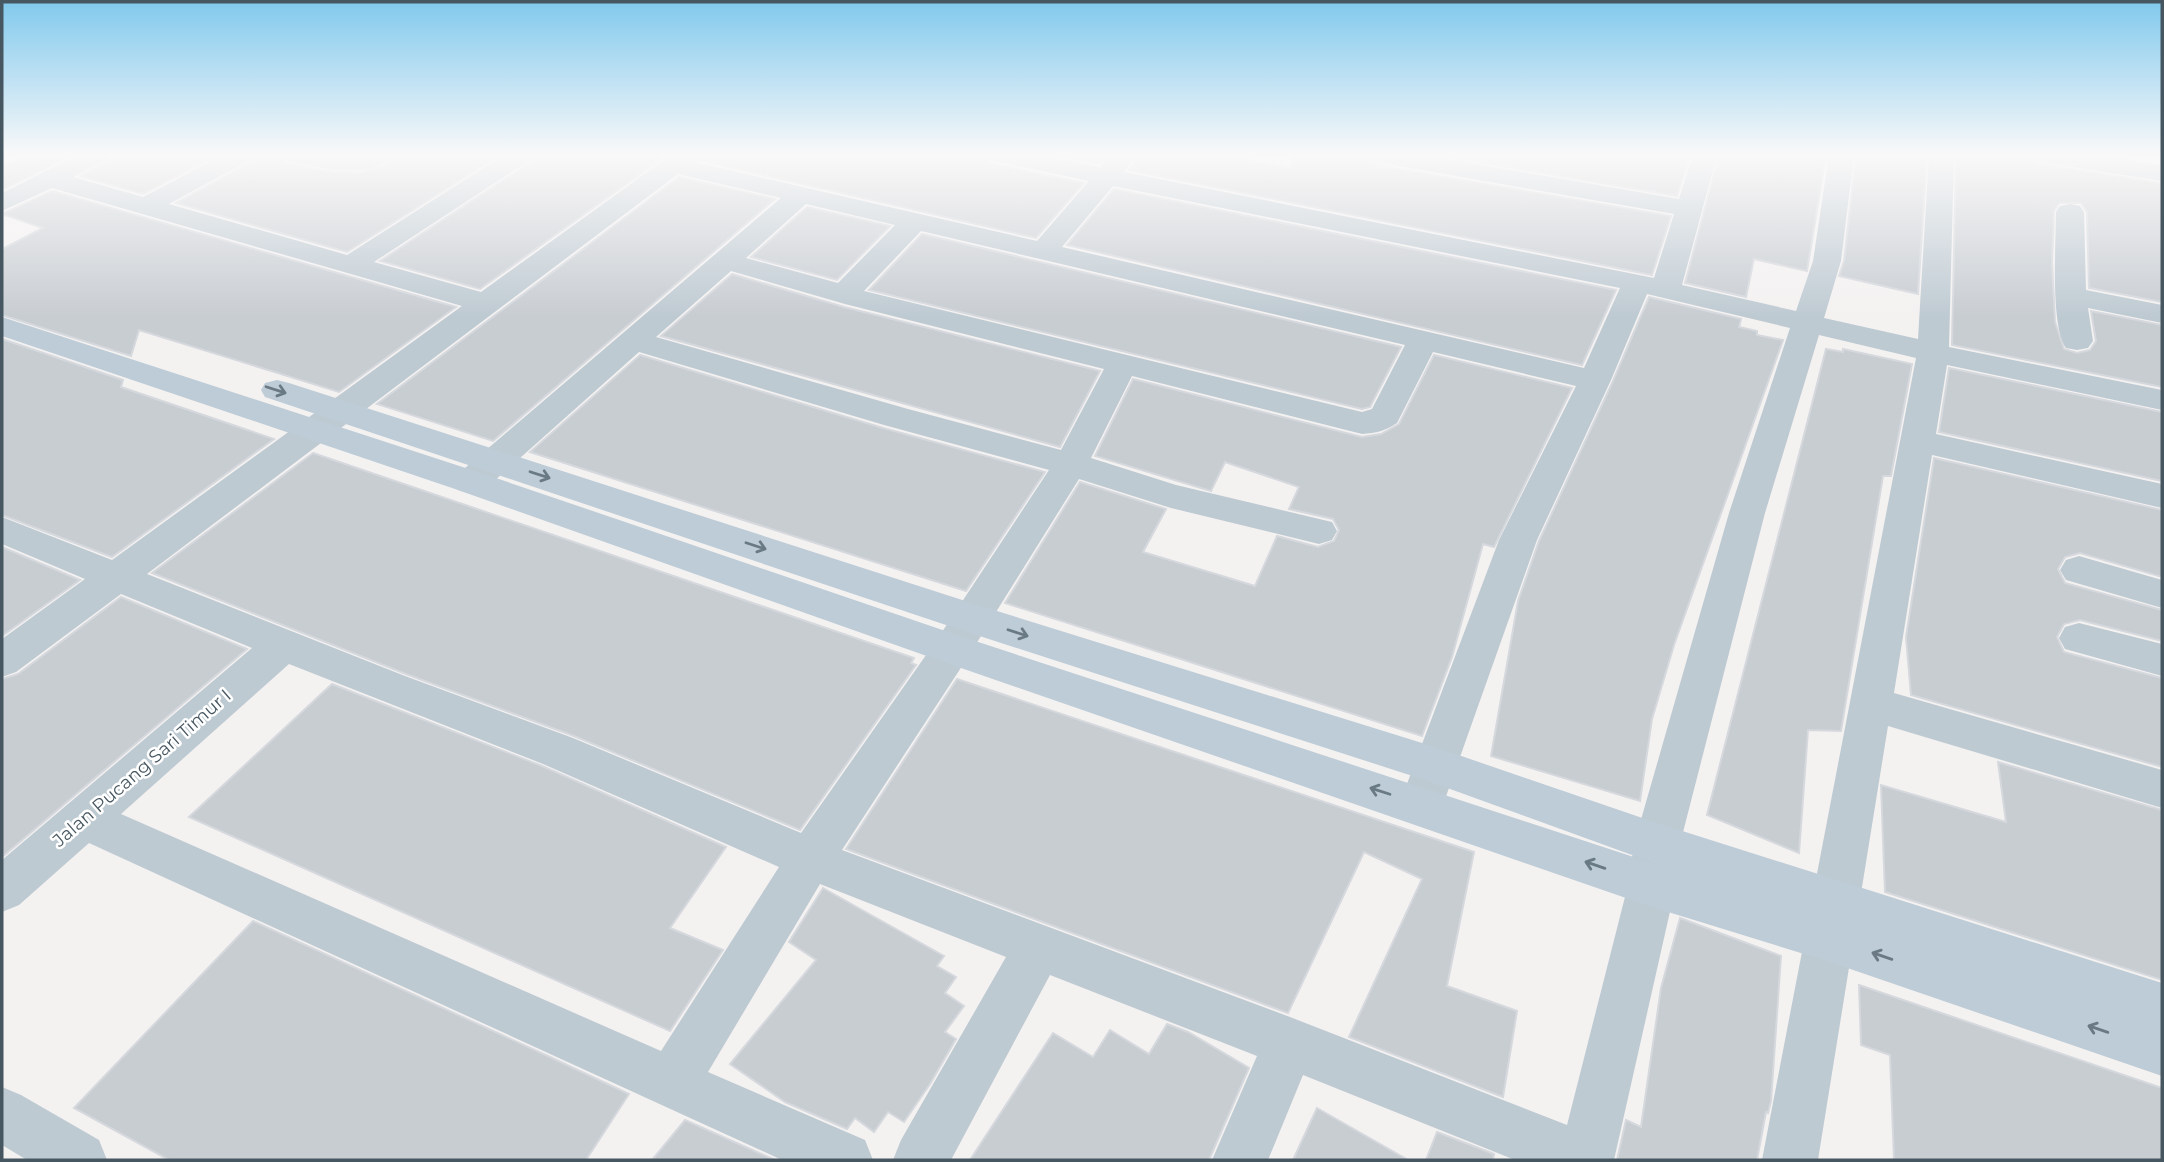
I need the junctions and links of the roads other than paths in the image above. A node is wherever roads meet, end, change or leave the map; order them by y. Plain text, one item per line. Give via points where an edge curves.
1 (157, 209) edge
2 (437, 209) edge
3 (613, 209) edge
4 (785, 209) edge
5 (869, 209) edge
6 (1080, 209) edge
7 (1268, 209) edge
8 (1690, 209) edge
9 (1834, 209) edge
10 (1940, 209) edge
11 (2070, 212) dead end
12 (916, 220) junction
13 (1045, 250) junction
14 (726, 261) junction
15 (352, 264) junction
16 (1652, 286) junction
17 (844, 294) junction
18 (2071, 296) junction
19 (2, 301) edge
20 (485, 303) junction
21 (2162, 314) edge
22 (1809, 321) junction
23 (2, 326) edge
24 (1423, 340) junction
25 (635, 341) junction
26 (2077, 341) dead end
27 (1933, 352) junction
28 (1122, 365) junction
29 (1595, 380) junction
30 (2162, 400) edge
31 (328, 421) junction
32 (1918, 440) junction
33 (1071, 464) junction
34 (484, 471) junction
35 (2162, 496) edge
36 (2, 530) edge
37 (1319, 531) dead end
38 (2079, 570) dead end
39 (116, 578) junction
40 (2162, 594) edge
41 (962, 634) junction
42 (2080, 638) dead end
43 (283, 645) junction
44 (2162, 660) edge
45 (2, 661) edge
46 (1871, 704) junction
47 (1435, 765) junction
48 (2162, 789) edge
49 (1422, 805) junction
50 (83, 819) junction
51 (810, 859) junction
52 (1654, 864) junction
53 (2, 890) edge
54 (1831, 920) junction
55 (1039, 947) junction
56 (2162, 1008) edge
57 (1290, 1043) junction
58 (2162, 1050) edge
59 (672, 1082) junction
60 (2, 1114) edge
61 (79, 1160) edge
62 (845, 1160) edge
63 (921, 1160) edge
64 (1240, 1160) edge
65 (1585, 1160) edge
66 (1790, 1160) edge

1 - 15 street
2 - 15 street
3 - 20 street
4 - 14 street
5 - 12 street
6 - 13 street
7 - 16 street
8 - 16 street
9 - 22 street via 1826,261
10 - 27 street
11 - 18 street
12 - 13 street
12 - 17 street
13 - 24 street
14 - 17 street
14 - 25 street
15 - 20 street
16 - 22 street
16 - 29 street
17 - 28 street
18 - 21 street
18 - 26 street
19 -> 31 main road
20 - 31 street
22 - 27 street
22 - 52 street via 1747,513
23 - 31 main road
24 - 28 street via 1385,415 1370,423
24 - 29 street
25 - 33 street
25 - 34 street
27 - 30 street
27 - 32 street
28 - 33 street
29 - 47 street via 1518,540
31 - 34 main road
31 - 39 street
32 - 35 street
32 - 46 street
33 - 37 street via 1171,496
33 - 41 street
34 - 41 main road
36 - 39 street
38 - 40 street
39 - 43 street
39 - 45 street
41 -> 47 main road
49 -> 41 main road
41 - 51 street
42 - 44 street
43 - 50 street, Jalan Pucang Sari Timur I
43 - 51 street via 558,751
46 - 48 street
46 - 54 street
47 - 49 street
47 - 52 main road
52 -> 49 main road
50 - 53 street, Jalan Pucang Sari Timur I
50 - 59 street
51 - 55 street
51 - 59 street
52 - 54 main road
52 - 65 street
54 - 56 main road
58 -> 54 main road
54 - 66 street
55 - 57 street
55 - 63 street
57 - 64 street
57 - 65 street
59 - 62 street
60 - 61 street

